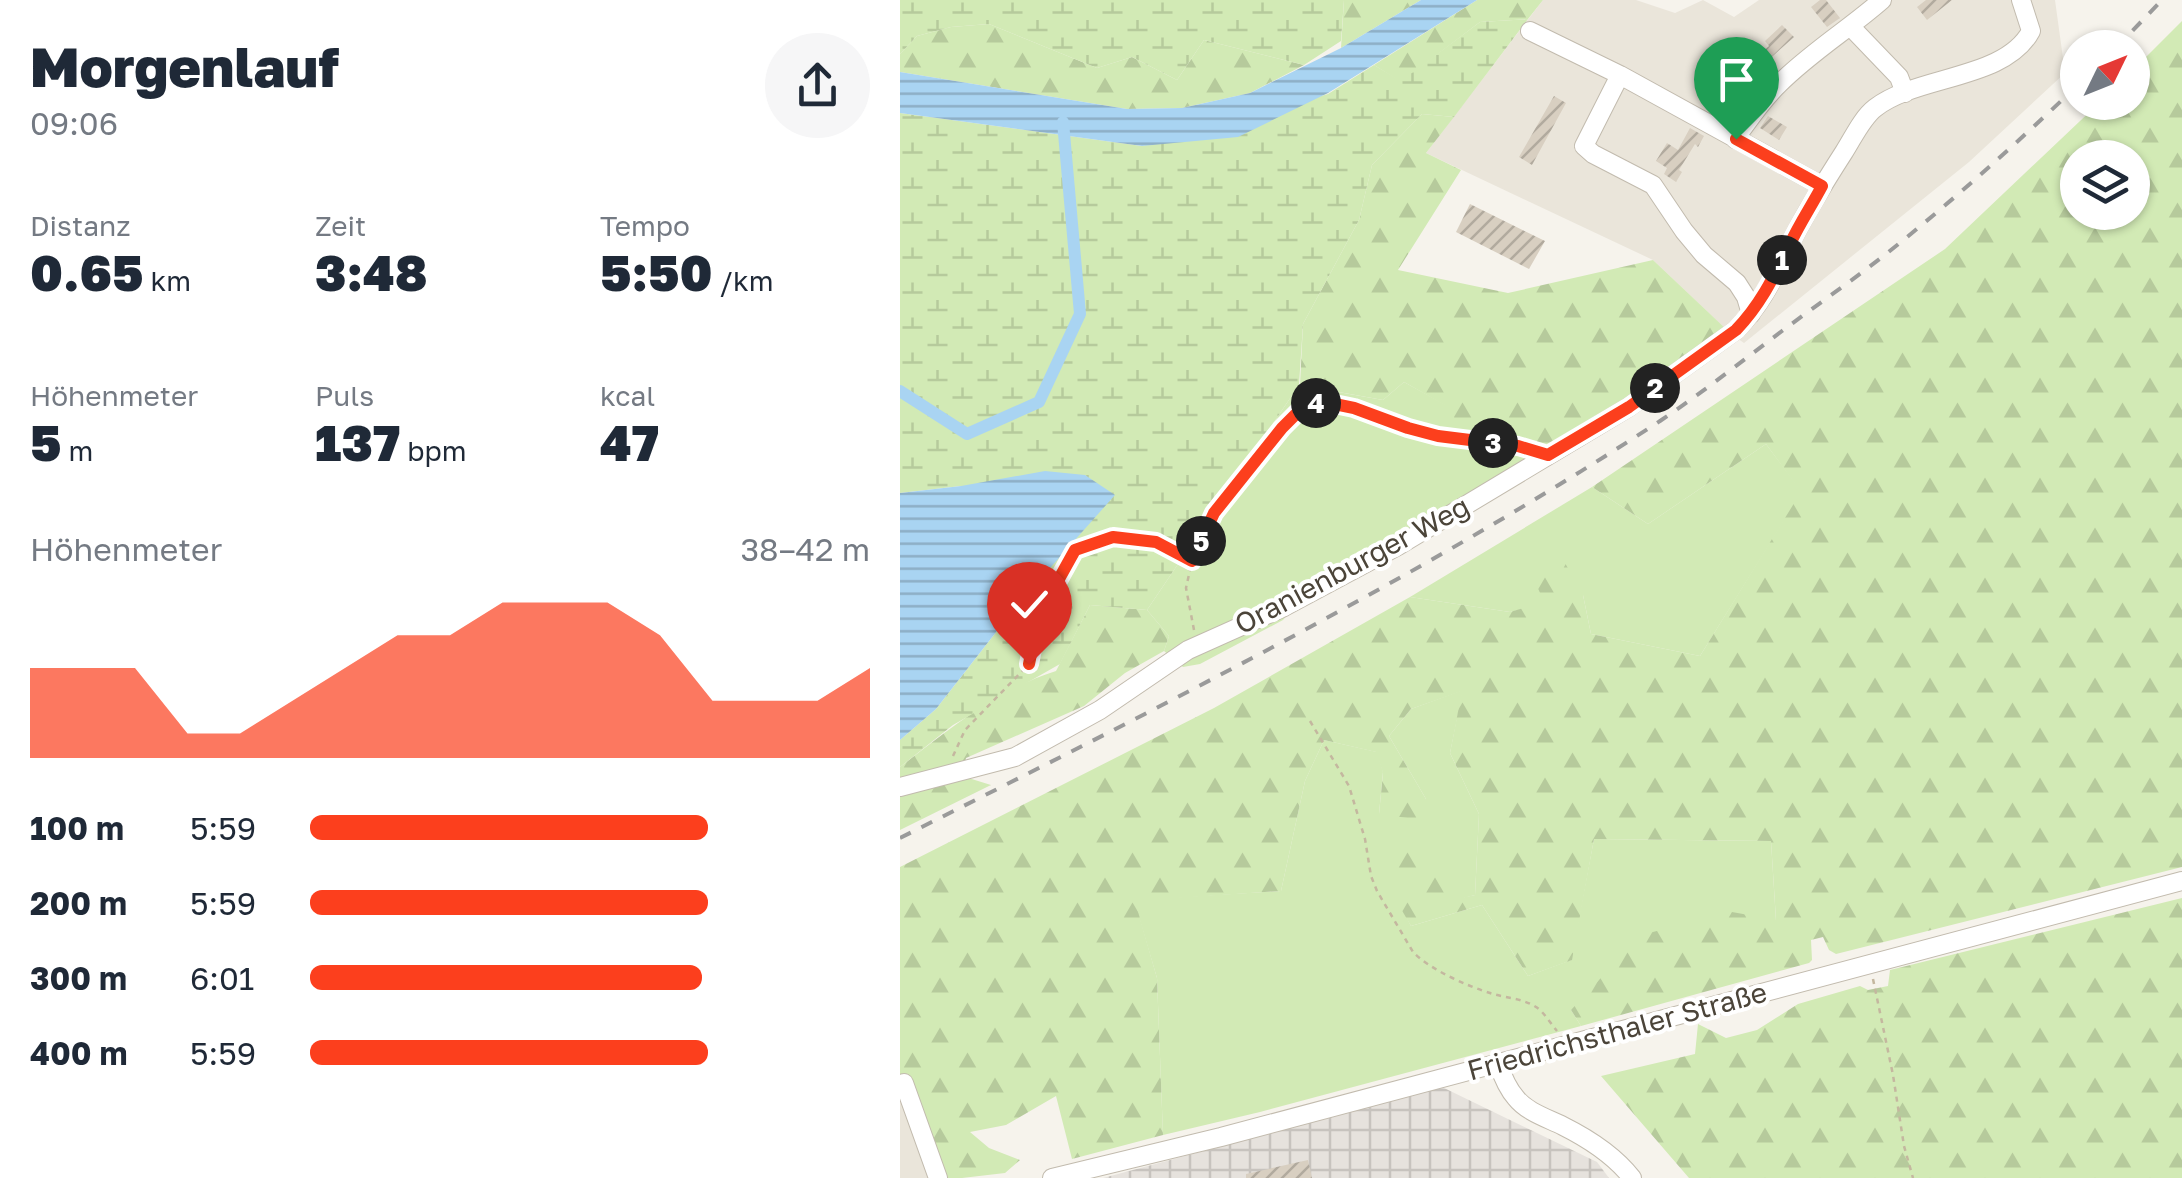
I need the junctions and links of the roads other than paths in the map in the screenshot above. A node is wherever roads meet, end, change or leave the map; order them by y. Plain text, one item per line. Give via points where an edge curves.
1 (1882, 0) edge
2 (2021, 0) edge
3 (1851, 27) junction
4 (1530, 31) dead end
5 (1620, 75) junction
6 (1905, 93) junction
7 (1736, 139) junction
8 (1822, 186) junction
9 (1751, 314) junction
10 (900, 787) edge
11 (2182, 881) edge
12 (1498, 1062) junction
13 (904, 1083) dead end
14 (938, 1178) edge
15 (1052, 1178) edge
16 (1632, 1178) edge

1 - 3 street
2 - 6 street, Oranienburger Weg via 2032,31 2020,48
3 - 6 street
3 - 7 street via 1778,84
4 - 5 street
5 - 7 street
5 - 9 street via 1584,146 1653,185 1704,256 1737,283
6 - 8 street, Oranienburger Weg via 1875,108
7 - 8 street
8 - 9 street, Oranienburger Weg
9 - 10 street, Oranienburger Weg via 1629,407 1398,546 1198,646 1015,758
11 - 12 street, Friedrichsthaler Straße
12 - 15 street, Friedrichsthaler Straße
12 - 16 street via 1517,1100 1600,1146
13 - 14 street

